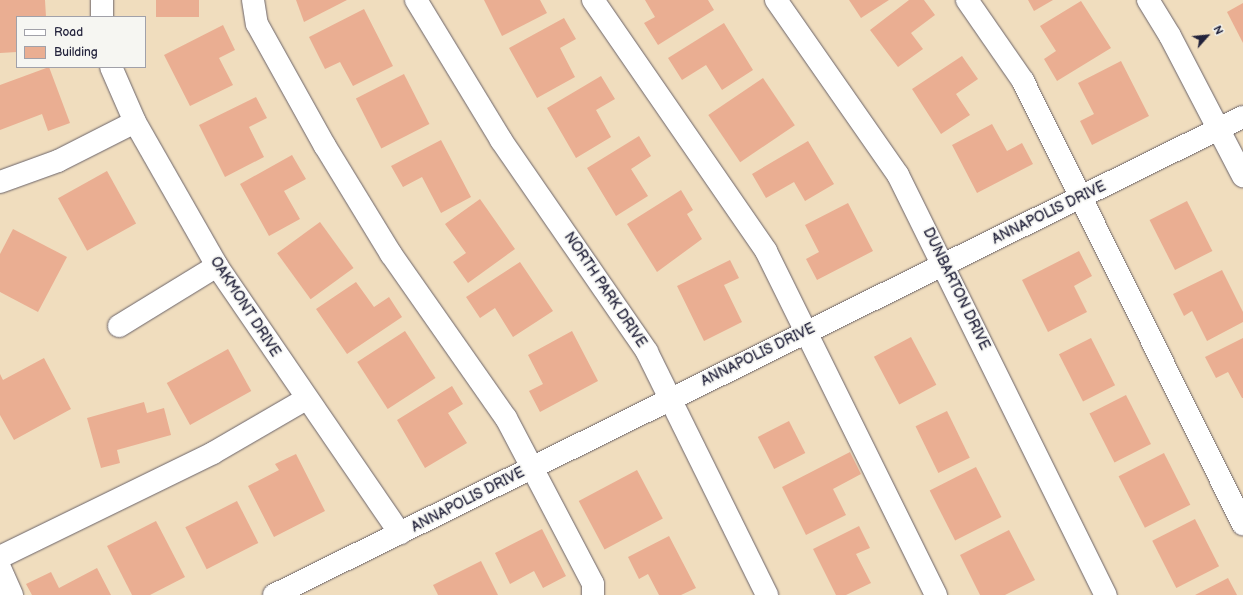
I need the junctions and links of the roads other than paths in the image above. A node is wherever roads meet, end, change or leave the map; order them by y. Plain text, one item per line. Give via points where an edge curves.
1 (102, 0) edge
2 (253, 0) edge
3 (416, 0) edge
4 (592, 0) edge
5 (776, 0) edge
6 (967, 0) edge
7 (1148, 0) edge
8 (102, 16) edge
9 (111, 68) edge
10 (1243, 117) edge
11 (135, 122) junction
12 (1220, 128) junction
13 (1243, 176) edge
14 (0, 182) edge
15 (1082, 197) junction
16 (944, 264) junction
17 (217, 266) junction
18 (119, 326) dead end
19 (806, 332) junction
20 (671, 398) junction
21 (306, 399) junction
22 (532, 468) junction
23 (1243, 524) edge
24 (400, 533) junction
25 (0, 558) edge
26 (0, 568) edge
27 (12, 595) edge
28 (274, 595) edge
29 (593, 595) edge
30 (767, 595) edge
31 (936, 595) edge
32 (1106, 595) edge

1 - 8 street
2 - 22 street via 257,24 325,146 392,254 506,418
3 - 20 street, NORTH PARK DRIVE via 501,140 624,315
4 - 19 street via 766,251
5 - 16 street, DUNBARTON DRIVE via 898,175
6 - 15 street via 1023,81
7 - 12 street
9 - 11 street, OAKMONT DRIVE
10 - 12 street, ANNAPOLIS DRIVE
11 - 14 street via 58,161
11 - 17 street, OAKMONT DRIVE
12 - 13 street
12 - 15 street, ANNAPOLIS DRIVE
15 - 16 street, ANNAPOLIS DRIVE
15 - 23 street
16 - 19 street, ANNAPOLIS DRIVE
16 - 32 street, DUNBARTON DRIVE
17 - 18 street
17 - 21 street, OAKMONT DRIVE
19 - 20 street, ANNAPOLIS DRIVE
19 - 31 street
20 - 22 street, ANNAPOLIS DRIVE
20 - 30 street, NORTH PARK DRIVE
21 - 24 street, OAKMONT DRIVE
21 - 25 street via 213,453
22 - 24 street, ANNAPOLIS DRIVE
22 - 29 street via 593,584
24 - 28 street, ANNAPOLIS DRIVE
26 - 27 street

